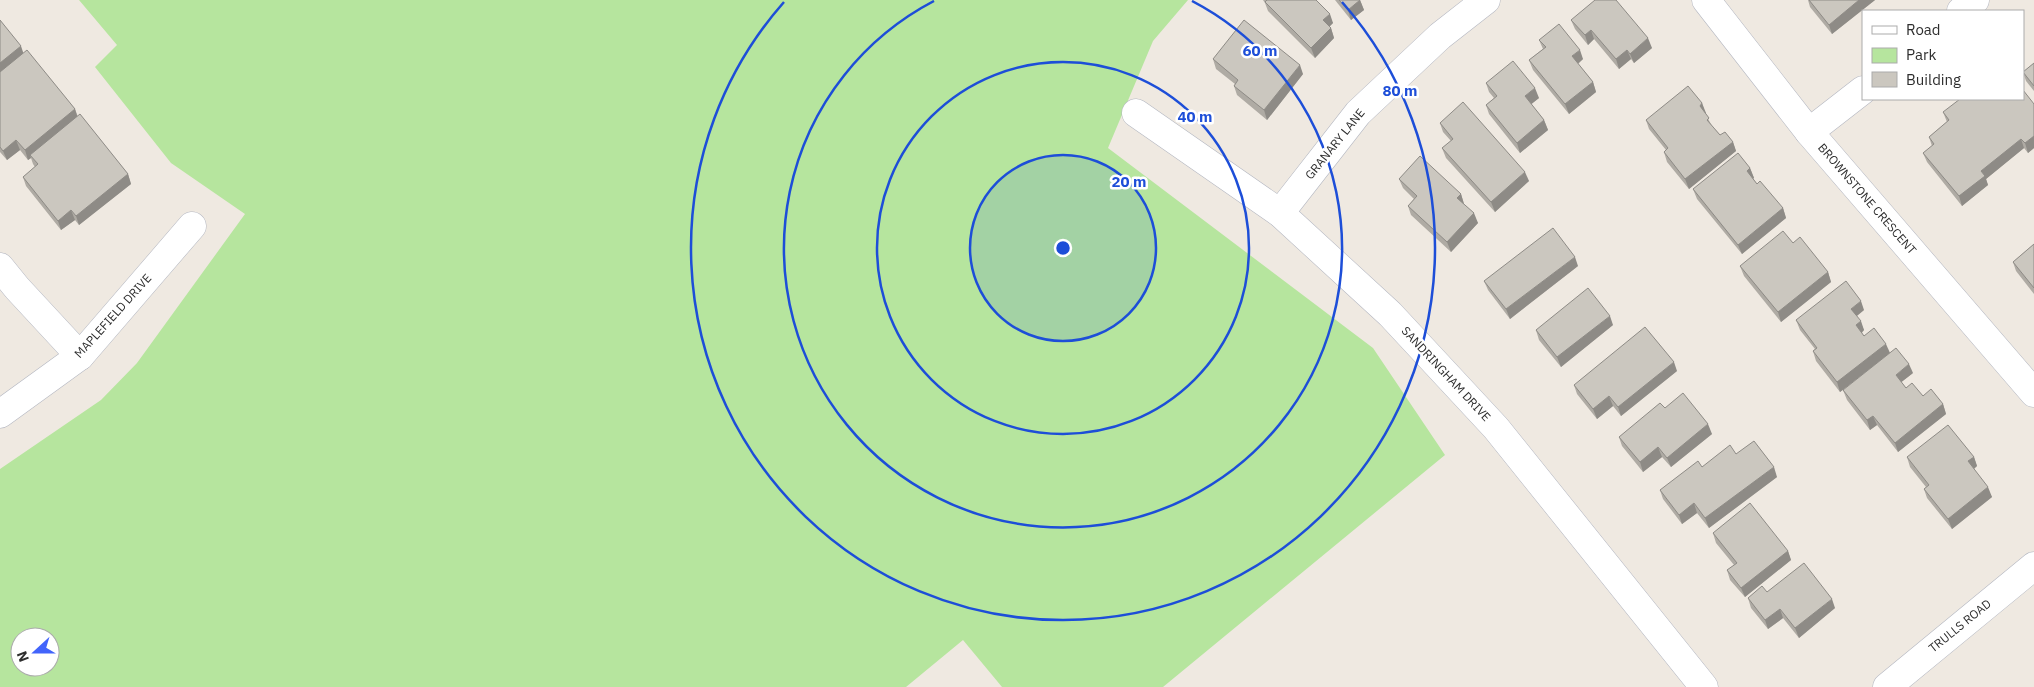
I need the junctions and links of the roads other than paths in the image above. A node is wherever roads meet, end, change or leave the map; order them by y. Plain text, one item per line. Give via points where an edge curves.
1 (1486, 0) edge
2 (1706, 0) edge
3 (1976, 0) edge
4 (1962, 10) edge
5 (1862, 91) edge
6 (1136, 113) dead end
7 (1810, 132) junction
8 (1280, 213) junction
9 (192, 226) dead end
10 (0, 267) edge
11 (80, 356) junction
12 (2034, 393) edge
13 (0, 414) edge
14 (2034, 566) edge
15 (1704, 687) edge
16 (1887, 687) edge

1 - 8 street, GRANARY LANE via 1440,36 1358,113
2 - 7 street, BROWNSTONE CRESCENT
3 - 4 street
5 - 7 street
6 - 8 street, SANDRINGHAM DRIVE
7 - 12 street, BROWNSTONE CRESCENT
8 - 15 street, SANDRINGHAM DRIVE via 1390,314 1496,428
9 - 11 street, MAPLEFIELD DRIVE
10 - 11 street
11 - 13 street, MAPLEFIELD DRIVE
14 - 16 street, TRULLS ROAD

